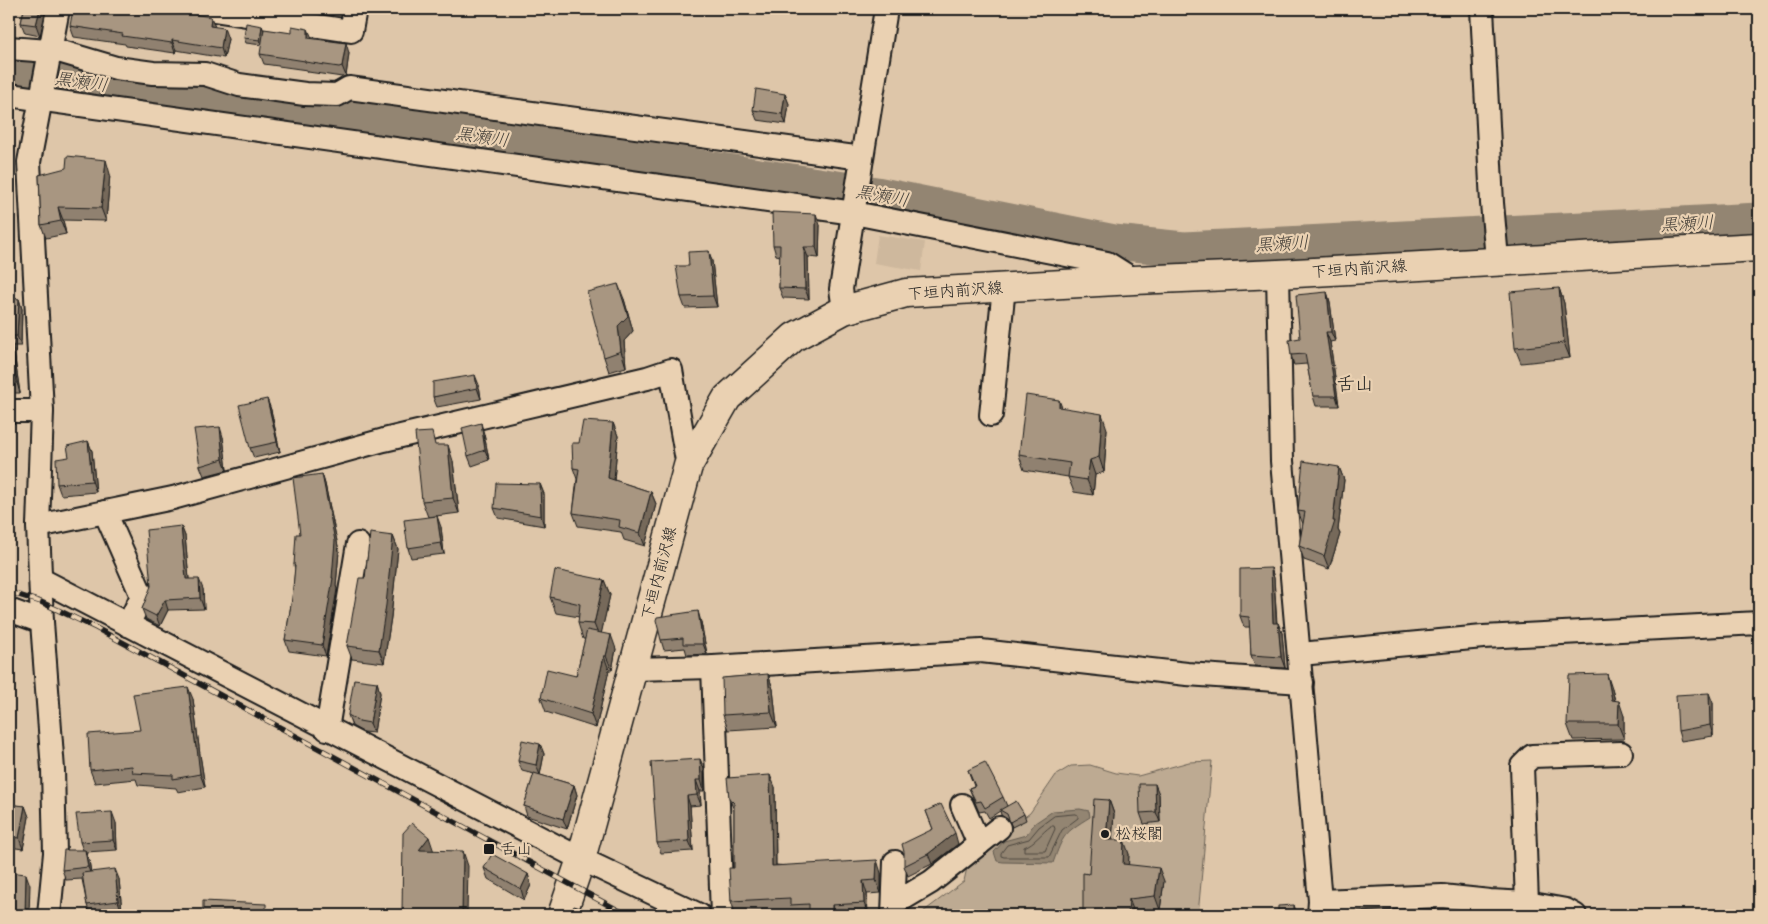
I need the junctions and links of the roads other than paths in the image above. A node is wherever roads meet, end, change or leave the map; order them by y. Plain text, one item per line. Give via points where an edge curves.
1 (58, 9) edge
2 (208, 9) edge
3 (355, 9) edge
4 (886, 9) edge
5 (1482, 9) edge
6 (9, 48) edge
7 (49, 55) junction
8 (9, 96) edge
9 (40, 99) junction
10 (862, 165) junction
11 (854, 213) junction
12 (1759, 247) edge
13 (1496, 254) junction
14 (1278, 274) junction
15 (1134, 280) junction
16 (1004, 287) junction
17 (844, 310) junction
18 (9, 411) edge
19 (42, 411) junction
20 (991, 415) dead end
21 (688, 466) junction
22 (105, 512) junction
23 (38, 526) junction
24 (358, 544) dead end
25 (40, 579) junction
26 (9, 610) edge
27 (42, 622) junction
28 (1759, 623) edge
29 (128, 625) junction
30 (1300, 654) junction
31 (713, 667) junction
32 (634, 669) junction
33 (1302, 682) junction
34 (328, 729) junction
35 (1621, 753) dead end
36 (962, 805) dead end
37 (999, 828) dead end
38 (979, 844) junction
39 (581, 859) junction
40 (895, 862) dead end
41 (1527, 903) junction
42 (1320, 908) edge
43 (894, 910) edge
44 (49, 915) edge
45 (562, 915) edge
46 (699, 915) edge
47 (722, 915) edge
48 (1576, 915) edge

1 - 7 street
2 - 3 street via 352,31
4 - 10 street
5 - 13 street
6 - 7 street
7 - 9 street
7 - 10 street via 62,52 116,68 152,73 205,74 239,85 305,94 337,95 349,88
8 - 9 street
9 - 11 street
9 - 19 street via 29,162
10 - 11 street
11 - 15 street via 1107,263
11 - 17 street via 841,289
12 - 13 main road, 下垣内前沢線
13 - 14 main road, 下垣内前沢線
14 - 15 main road, 下垣内前沢線
14 - 30 street via 1282,461
15 - 16 main road, 下垣内前沢線
16 - 17 main road, 下垣内前沢線 via 906,293
16 - 20 street
17 - 21 main road, 下垣内前沢線 via 794,337 727,398
18 - 19 street
19 - 23 street
21 - 22 street via 671,370 384,440 173,498
21 - 32 main road, 下垣内前沢線
22 - 23 street
22 - 29 street via 142,596
23 - 25 street
24 - 34 street
25 - 27 street
25 - 29 street
26 - 27 street
27 - 44 street via 54,788 55,853
28 - 30 street via 1483,637
29 - 34 street
30 - 33 street
31 - 32 street
31 - 33 street via 982,651 1187,674
31 - 47 street
32 - 39 main road, 下垣内前沢線
33 - 42 street
34 - 39 street
35 - 41 street via 1532,756 1522,766
36 - 38 street
37 - 38 street
38 - 43 street
39 - 45 main road, 下垣内前沢線
39 - 46 street
40 - 43 street
41 - 42 street via 1442,896
41 - 48 street

